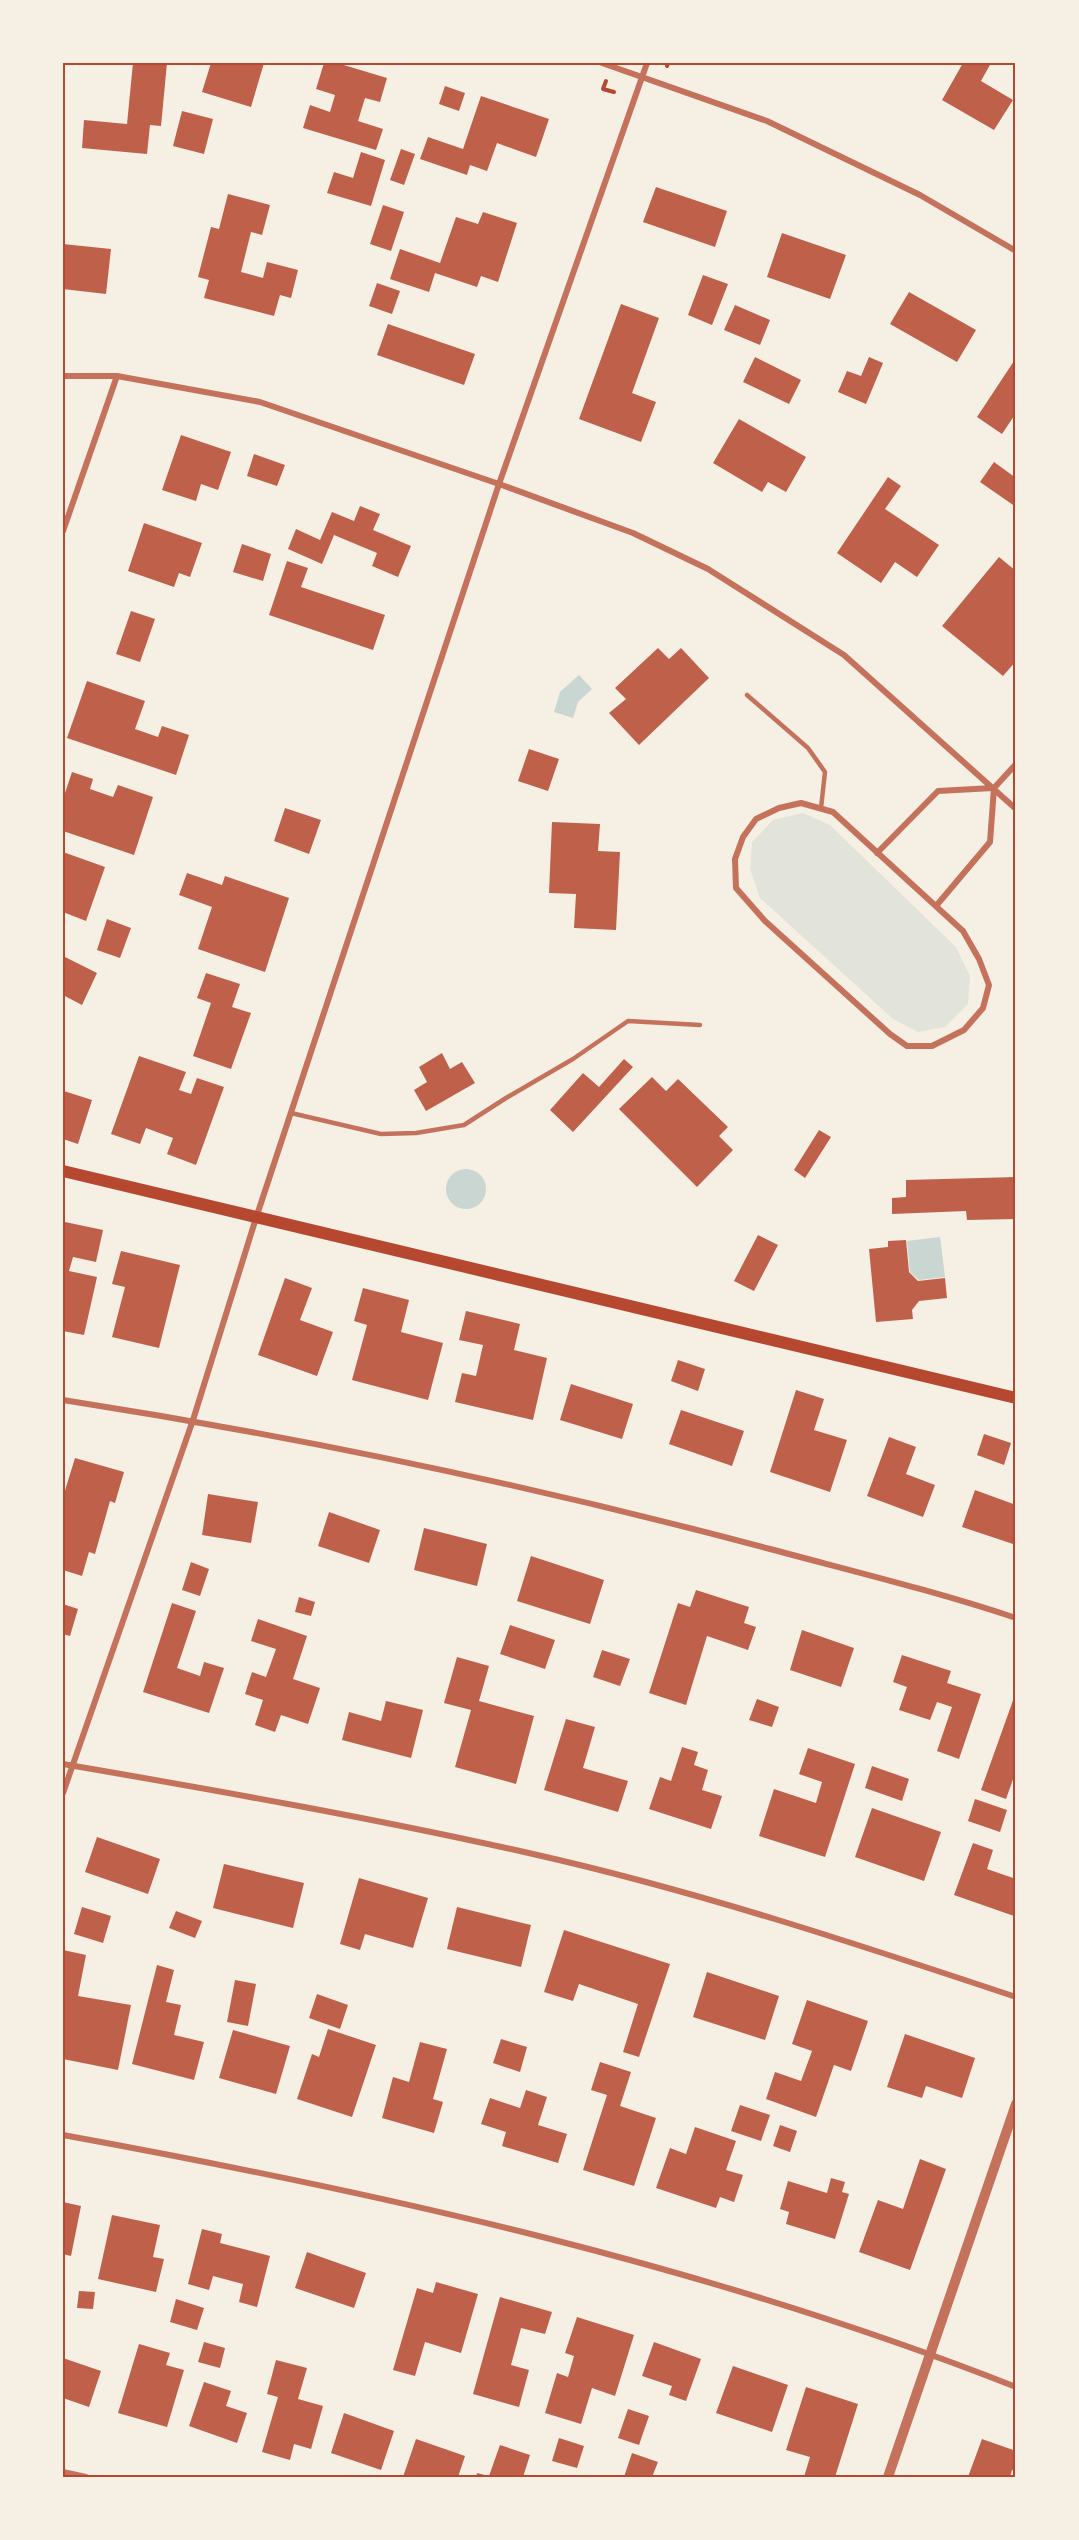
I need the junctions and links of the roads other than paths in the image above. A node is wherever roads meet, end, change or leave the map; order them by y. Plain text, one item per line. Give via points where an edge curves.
1 (602, 63) edge
2 (648, 63) edge
3 (643, 77) junction
4 (1016, 251) edge
5 (63, 376) edge
6 (117, 376) junction
7 (500, 483) junction
8 (63, 531) edge
9 (747, 695) dead end
10 (1016, 764) edge
11 (994, 788) junction
12 (821, 808) junction
13 (1016, 809) edge
14 (877, 853) junction
15 (936, 906) junction
16 (700, 1025) dead end
17 (291, 1113) junction
18 (63, 1171) edge
19 (256, 1218) junction
20 (1016, 1398) edge
21 (63, 1400) edge
22 (193, 1420) junction
23 (1016, 1618) edge
24 (63, 1764) edge
25 (73, 1766) junction
26 (63, 1793) edge
27 (1016, 1997) edge
28 (1016, 2104) edge
29 (63, 2135) edge
30 (931, 2354) junction
31 (1016, 2387) edge
32 (63, 2472) edge
33 (86, 2477) edge
34 (888, 2477) edge

1 - 3 street
2 - 3 street
3 - 4 street via 767,120 920,195
3 - 7 street
5 - 6 street
6 - 7 street via 260,402
6 - 8 street
7 - 11 street via 633,533 708,569 765,603 844,655
7 - 17 street
9 - 12 lane via 808,748 825,772
10 - 11 street
11 - 13 street
11 - 14 street via 938,791
11 - 15 street via 990,842
12 - 14 street via 833,812
12 - 15 street via 801,803 756,819 743,837 735,859 736,888 765,921 907,1046 932,1046 964,1030 983,1008 989,985 963,931
14 - 15 street
16 - 17 lane via 628,1021 464,1125 381,1134
17 - 19 street
18 - 19 main road
19 - 20 main road
19 - 22 street
21 - 22 street
22 - 23 street via 659,1519
22 - 25 street
24 - 25 street
25 - 26 street
25 - 27 street via 534,1854 660,1886
28 - 30 street
29 - 30 street via 219,2163 528,2233 658,2266
30 - 31 street
30 - 34 street
32 - 33 street

